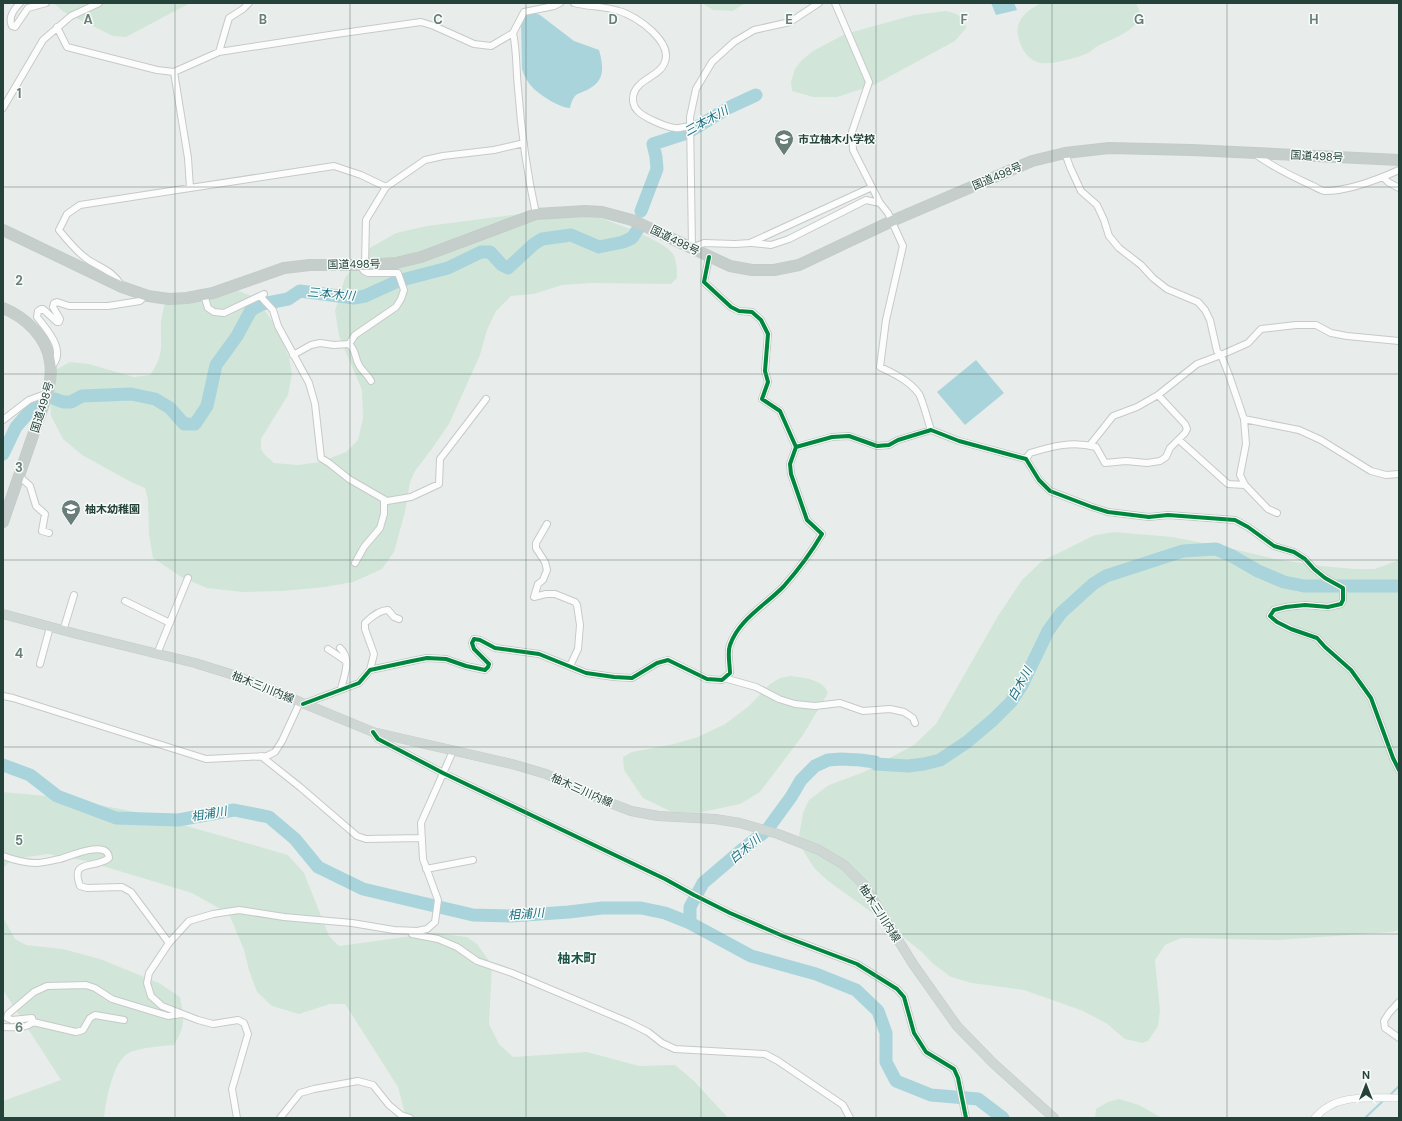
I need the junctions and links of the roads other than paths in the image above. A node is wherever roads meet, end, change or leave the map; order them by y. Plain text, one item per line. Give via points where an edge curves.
1 (20, 3) edge
2 (46, 3) edge
3 (99, 3) edge
4 (249, 3) edge
5 (560, 3) edge
6 (574, 3) edge
7 (819, 3) edge
8 (835, 3) edge
9 (57, 27) junction
10 (513, 33) junction
11 (219, 52) junction
12 (174, 72) junction
13 (3, 108) edge
14 (690, 126) junction
15 (524, 143) junction
16 (1065, 153) junction
17 (1254, 153) junction
18 (1399, 160) edge
19 (1399, 170) edge
20 (1382, 177) junction
21 (386, 187) junction
22 (872, 187) junction
23 (190, 188) junction
24 (1399, 188) edge
25 (880, 203) junction
26 (536, 214) junction
27 (892, 221) junction
28 (3, 230) edge
29 (750, 243) junction
30 (692, 248) junction
31 (709, 257) junction
32 (363, 265) junction
33 (122, 287) junction
34 (146, 295) junction
35 (204, 295) junction
36 (3, 308) edge
37 (1399, 341) edge
38 (349, 344) junction
39 (293, 355) junction
40 (1221, 355) junction
41 (51, 367) junction
42 (371, 381) dead end
43 (48, 392) junction
44 (1158, 395) junction
45 (486, 399) dead end
46 (1244, 419) junction
47 (3, 420) edge
48 (931, 430) junction
49 (1179, 440) junction
50 (1090, 445) junction
51 (796, 447) junction
52 (1026, 459) junction
53 (1399, 474) edge
54 (19, 476) junction
55 (1245, 485) junction
56 (384, 500) junction
57 (1277, 513) dead end
58 (3, 522) edge
59 (547, 524) dead end
60 (49, 533) dead end
61 (355, 564) dead end
62 (188, 578) dead end
63 (74, 595) dead end
64 (125, 601) dead end
65 (3, 614) edge
66 (399, 619) dead end
67 (170, 623) junction
68 (50, 627) junction
69 (64, 631) junction
70 (340, 648) dead end
71 (328, 649) dead end
72 (157, 654) junction
73 (346, 661) junction
74 (40, 664) dead end
75 (570, 666) junction
76 (370, 670) junction
77 (724, 678) junction
78 (341, 689) junction
79 (3, 696) edge
80 (302, 703) junction
81 (915, 723) dead end
82 (373, 732) junction
83 (453, 751) junction
84 (261, 756) junction
85 (1399, 770) edge
86 (443, 773) junction
87 (422, 838) junction
88 (3, 856) edge
89 (473, 860) dead end
90 (426, 868) junction
91 (405, 931) junction
92 (169, 943) junction
93 (1399, 1002) edge
94 (183, 1014) junction
95 (124, 1020) dead end
96 (33, 1022) junction
97 (3, 1027) edge
98 (1399, 1038) edge
99 (1399, 1098) edge
100 (237, 1118) edge
101 (280, 1118) edge
102 (410, 1118) edge
103 (850, 1118) edge
104 (966, 1118) edge
105 (1054, 1118) edge
106 (1315, 1118) edge

1 - 2 street via 15,8 10,23 15,27 28,8
3 - 9 street via 71,16
4 - 11 street via 229,18
5 - 10 street via 524,12
6 - 14 street via 621,11 655,34 665,48 666,60 664,66 637,87 633,103 637,111 657,123 676,128
7 - 14 street via 790,22 754,30 734,42 712,62 696,89
8 - 22 street via 869,82 852,132 853,150
9 - 12 street via 67,47 71,49
9 - 13 street via 43,40
10 - 11 street via 491,46 474,44 421,22
10 - 15 street
11 - 12 street
12 - 23 street via 188,158
14 - 30 street
15 - 21 street via 425,160
15 - 26 street
16 - 17 highway, 国道498号 via 1109,148
16 - 27 highway, 国道498号 via 1032,161
16 - 40 street via 1081,191 1097,205 1109,236 1119,248 1167,289 1198,302 1210,320 1217,351
17 - 18 highway, 国道498号
17 - 20 street via 1270,165 1324,191 1343,189
19 - 20 street
20 - 24 street
21 - 23 street via 334,166
21 - 32 street via 366,220
22 - 25 street
22 - 29 street
23 - 33 street via 80,205 68,214 59,230 86,258 115,276
25 - 27 street
25 - 29 street via 866,200 789,239 771,245
26 - 30 highway, 国道498号 via 602,212 632,220
26 - 32 highway, 国道498号 via 420,257 396,263
27 - 31 highway, 国道498号 via 799,265 774,270 730,266
27 - 48 street via 903,246 886,320 880,367 895,374 919,394
28 - 33 highway, 国道498号
29 - 30 street via 704,243
30 - 31 highway, 国道498号
31 - 51 street via 704,282 731,307 739,311 752,312 761,320 768,334 765,371 768,382 762,399 780,411
32 - 35 highway, 国道498号 via 310,265 284,268
32 - 38 street via 364,271 368,273 398,273 404,290 396,308 356,335
33 - 34 highway, 国道498号
34 - 35 highway, 国道498号 via 169,299
34 - 41 street via 140,301 108,306 69,306 57,302 53,306 59,322 43,309 38,311 37,317 57,349 56,362
35 - 39 street via 208,308 214,312 224,313 261,295 272,310
36 - 41 highway, 国道498号 via 24,319 36,332 44,344
37 - 40 street via 1346,336 1331,333 1316,325 1296,324 1261,329 1248,343
38 - 39 street via 311,344
38 - 42 street via 354,348 358,365
39 - 56 street via 309,383 321,458
40 - 44 street via 1197,364
40 - 46 street
41 - 43 highway, 国道498号
43 - 47 street via 29,400
43 - 54 highway, 国道498号
44 - 49 street via 1185,424 1186,433
44 - 50 street via 1113,416
45 - 56 street via 440,459 439,484 411,497 387,502
46 - 53 street via 1299,430 1371,470 1386,475
46 - 55 street via 1246,444 1240,475
48 - 51 street via 889,445 877,446 849,436 832,436
48 - 52 street via 959,441
49 - 50 street via 1170,448 1166,457 1160,461 1147,463 1105,462 1096,447
49 - 55 street via 1228,484
50 - 52 street via 1082,443 1053,446 1030,453
51 - 77 street via 790,464 792,474 807,520 822,534 808,558 738,631 730,646 730,673
52 - 85 street via 1039,480 1050,490 1108,512 1149,517 1168,515 1235,520 1274,546 1294,552 1325,578 1342,588 1343,600 1340,604 1328,607 1286,607 1274,610 1270,616 1277,622 1317,638 1351,670 1372,698
54 - 58 highway, 国道498号
54 - 60 street via 30,486 36,506 45,514 42,531
55 - 57 street via 1268,508
56 - 61 street via 380,528 364,547
59 - 75 street via 536,543 536,548 547,570 543,580 538,584 534,597 555,594 577,605 580,625 578,649
62 - 67 street
63 - 69 street
64 - 67 street
65 - 68 main road, 柚木三川内線
66 - 76 street via 388,610 384,610 365,623 374,654
67 - 72 street
68 - 69 main road, 柚木三川内線
68 - 74 street
69 - 72 main road, 柚木三川内線
70 - 73 street via 346,655
71 - 73 street
72 - 80 main road, 柚木三川内線 via 237,676
73 - 78 street
75 - 76 street via 539,654 495,648 480,640 474,640 474,649 489,664 485,670 446,659 427,658
75 - 77 street via 586,672 632,678 657,663 668,660 707,679
76 - 78 street via 359,682
77 - 81 street via 756,687 778,699 796,704 815,706 840,703 864,710 890,709 904,712 913,718
78 - 80 street
79 - 84 street via 206,759
80 - 82 main road, 柚木三川内線
80 - 84 street via 275,752
82 - 83 main road, 柚木三川内線
82 - 86 street via 378,740
83 - 86 street
83 - 105 main road, 柚木三川内線 via 546,774 632,811 658,816 715,819 778,834 819,850 844,865 864,885 957,1026 992,1063
84 - 87 street via 357,836 366,839
86 - 87 street via 421,823
86 - 104 street via 665,879 730,913 857,964 897,989 904,997 914,1033 926,1052 954,1068
87 - 90 street
88 - 92 street via 17,861 37,863 90,849 105,851 109,858 104,862 82,867 77,871 80,886 122,888 132,892
89 - 90 street
90 - 91 street via 438,900 435,922 426,929
91 - 92 street via 239,910 190,921
91 - 103 street via 438,939 457,947 477,962 512,973 628,1022 676,1049 765,1054 843,1105
92 - 94 street via 149,973 147,983 151,996 162,1006
93 - 98 street via 1384,1021 1385,1028
94 - 96 street via 168,1016 112,999 86,985 46,986 34,992 8,1014 7,1018 32,1018
94 - 100 street via 213,1024 238,1020 244,1023 248,1034 232,1089
95 - 96 street via 95,1015 90,1018 83,1030 76,1032
96 - 97 street via 24,1027
99 - 106 street via 1352,1098 1332,1104
101 - 102 street via 300,1093 358,1081 373,1085 389,1105

